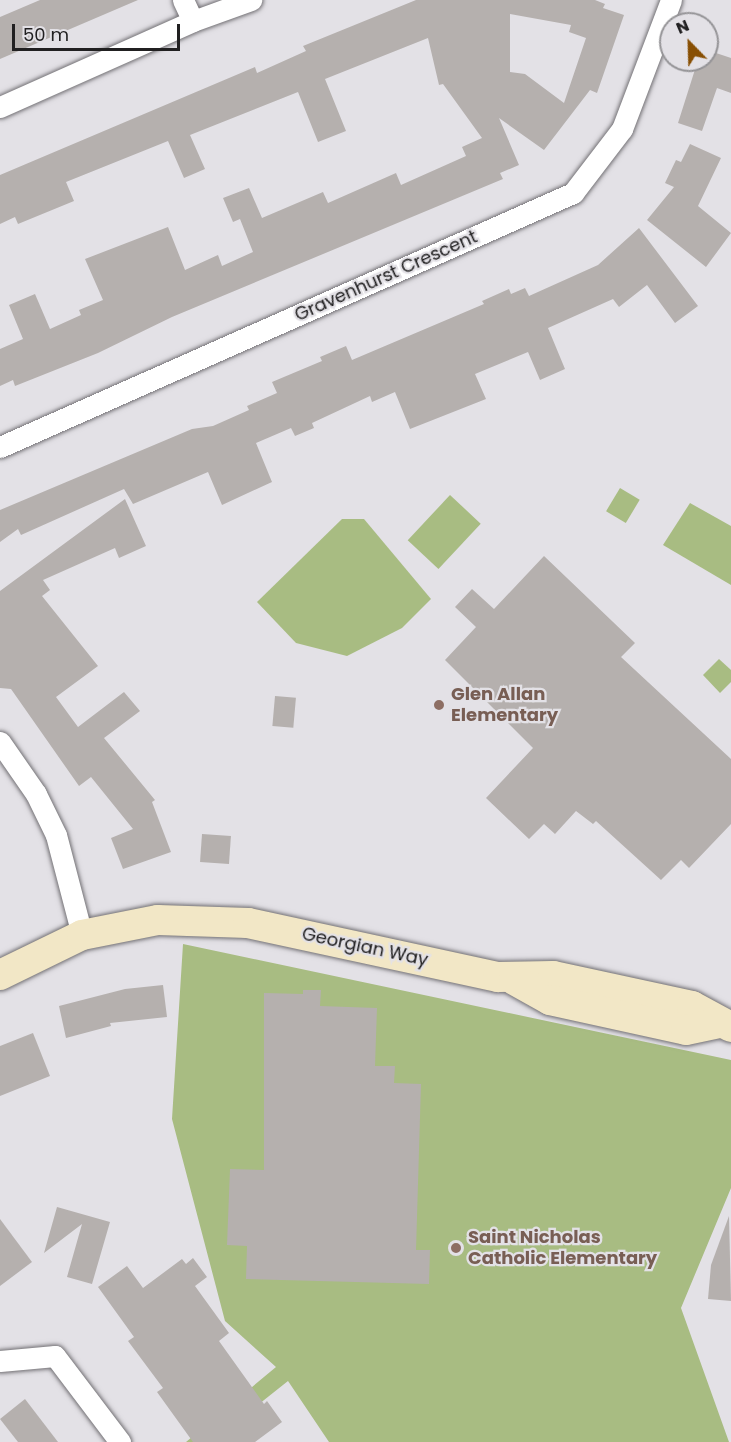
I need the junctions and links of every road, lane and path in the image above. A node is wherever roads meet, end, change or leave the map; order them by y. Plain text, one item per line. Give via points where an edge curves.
1 (183, 0) edge
2 (251, 0) edge
3 (671, 0) edge
4 (193, 21) junction
5 (0, 107) edge
6 (0, 447) edge
7 (0, 742) edge
8 (82, 935) junction
9 (0, 975) edge
10 (725, 1025) edge
11 (0, 1361) edge
12 (120, 1442) edge

1 - 4 street
2 - 4 street
3 - 6 street, Gravenhurst Crescent via 622,129 573,193
4 - 5 street
7 - 8 street via 36,794 56,835
8 - 9 street, Georgian Way
8 - 10 street, Georgian Way via 159,920 248,923 514,980 564,978 692,1006
11 - 12 street via 55,1356

